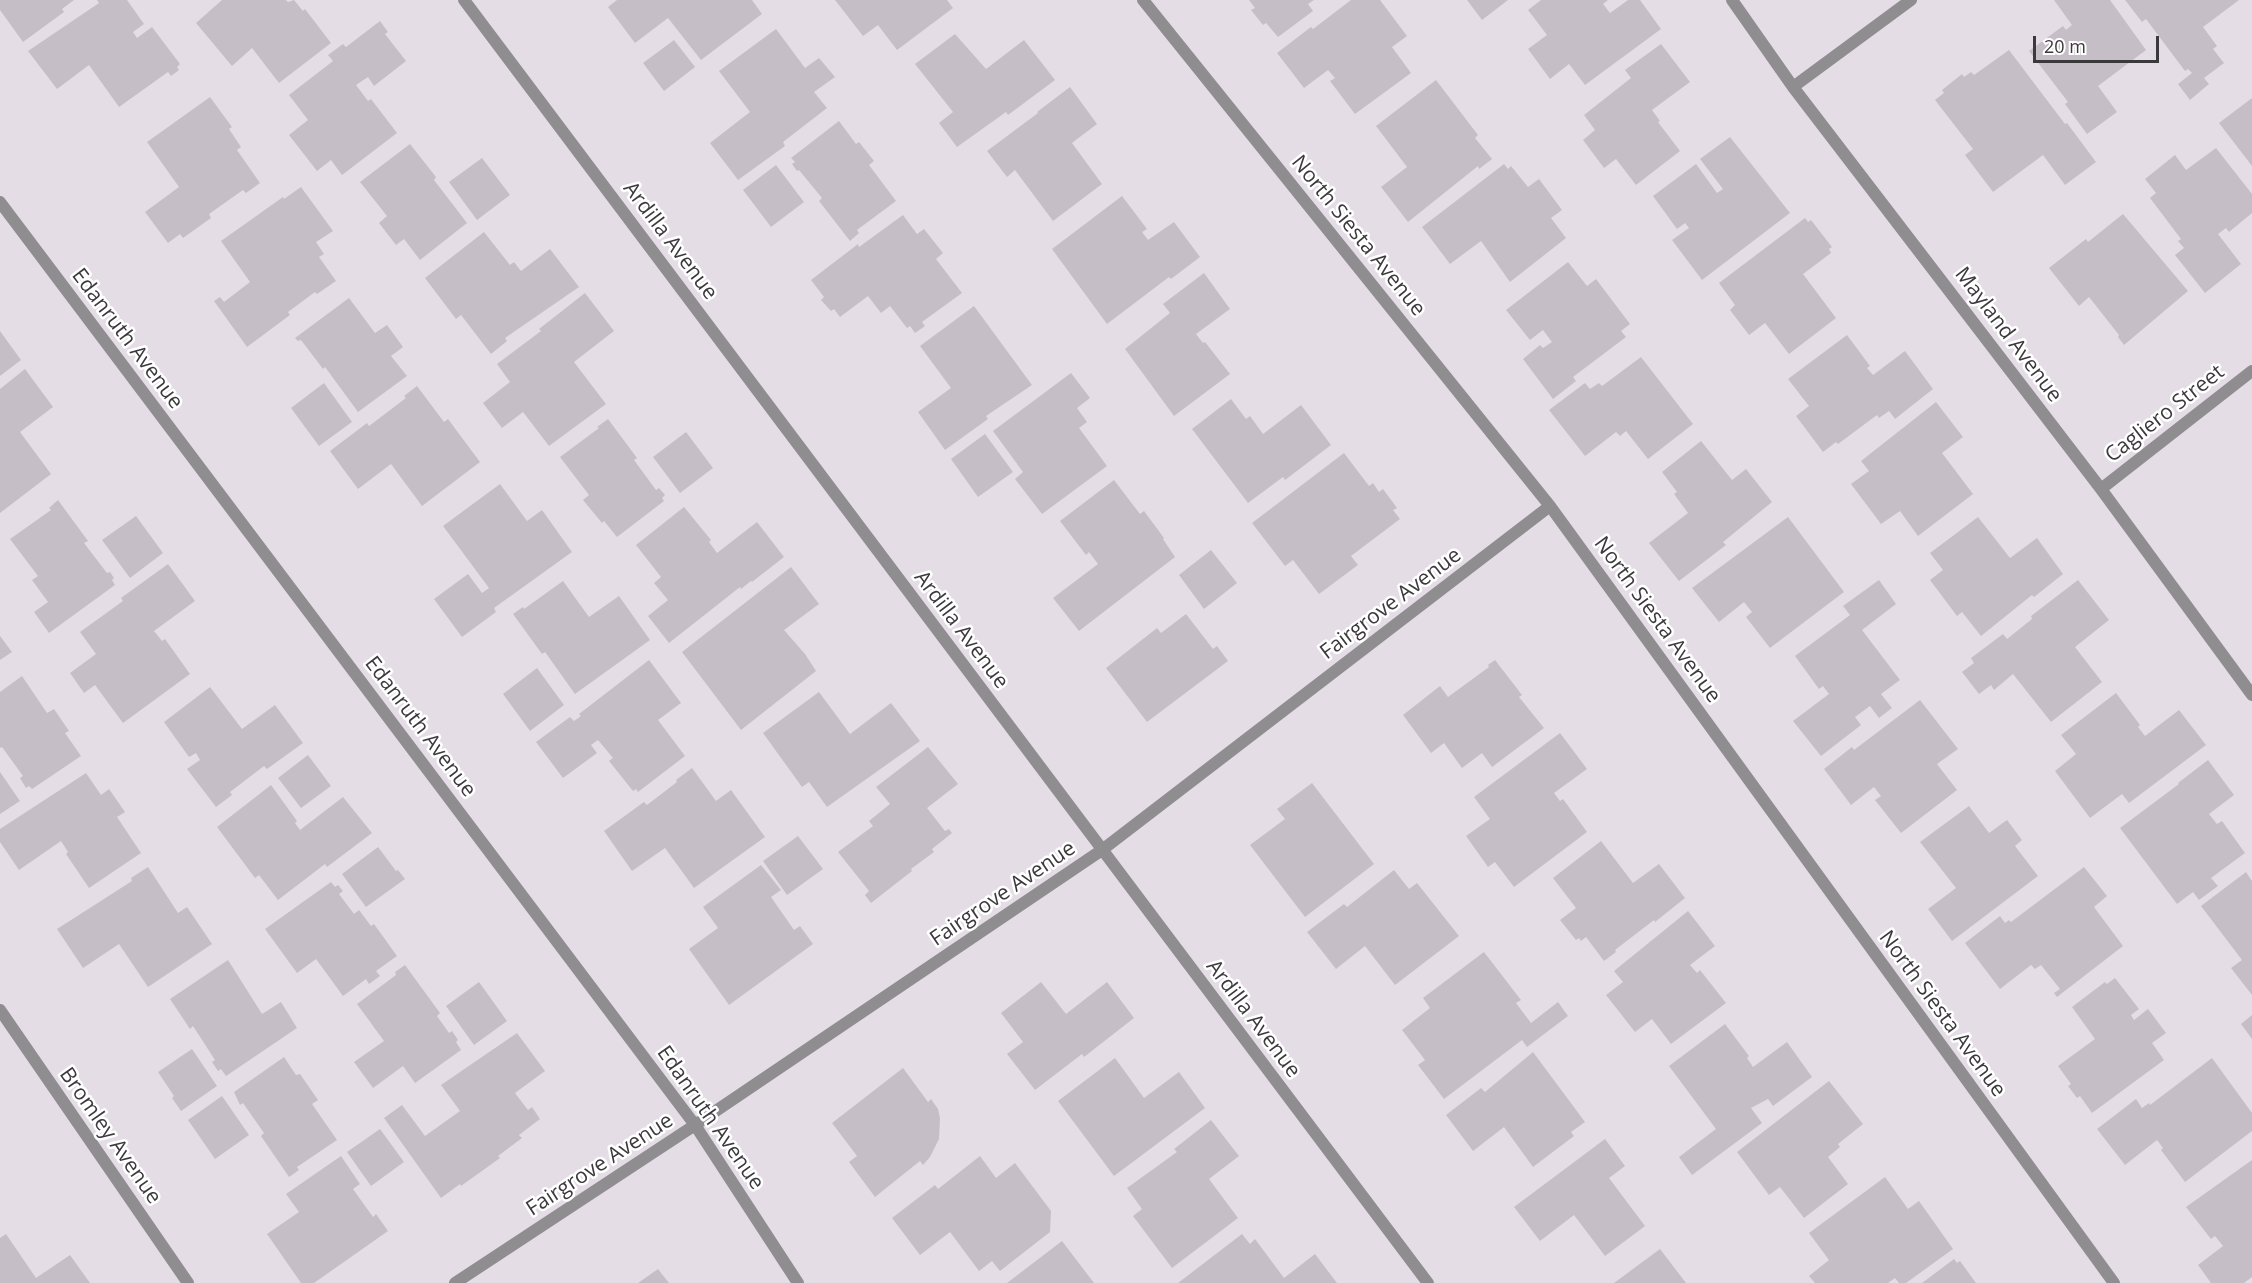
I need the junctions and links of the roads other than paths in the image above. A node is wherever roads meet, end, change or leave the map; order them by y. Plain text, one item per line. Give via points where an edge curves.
1 (464, 0) edge
2 (1143, 0) edge
3 (1732, 0) edge
4 (1911, 0) edge
5 (1793, 87) junction
6 (0, 202) edge
7 (2252, 371) edge
8 (2101, 489) junction
9 (1550, 506) junction
10 (2252, 695) edge
11 (1102, 850) junction
12 (0, 1010) edge
13 (695, 1125) junction
14 (188, 1283) edge
15 (455, 1283) edge
16 (798, 1283) edge
17 (1428, 1283) edge
18 (2114, 1283) edge

1 - 11 street, Ardilla Avenue
2 - 9 street, North Siesta Avenue
3 - 5 street, Mayland Avenue
4 - 5 street
5 - 8 street, Mayland Avenue
6 - 13 street, Edanruth Avenue
7 - 8 street, Cagliero Street
8 - 10 street, Mayland Avenue
9 - 11 street, Fairgrove Avenue
9 - 18 street, North Siesta Avenue
11 - 13 street, Fairgrove Avenue
11 - 17 street, Ardilla Avenue
12 - 14 street, Bromley Avenue
13 - 15 street, Fairgrove Avenue
13 - 16 street, Edanruth Avenue

